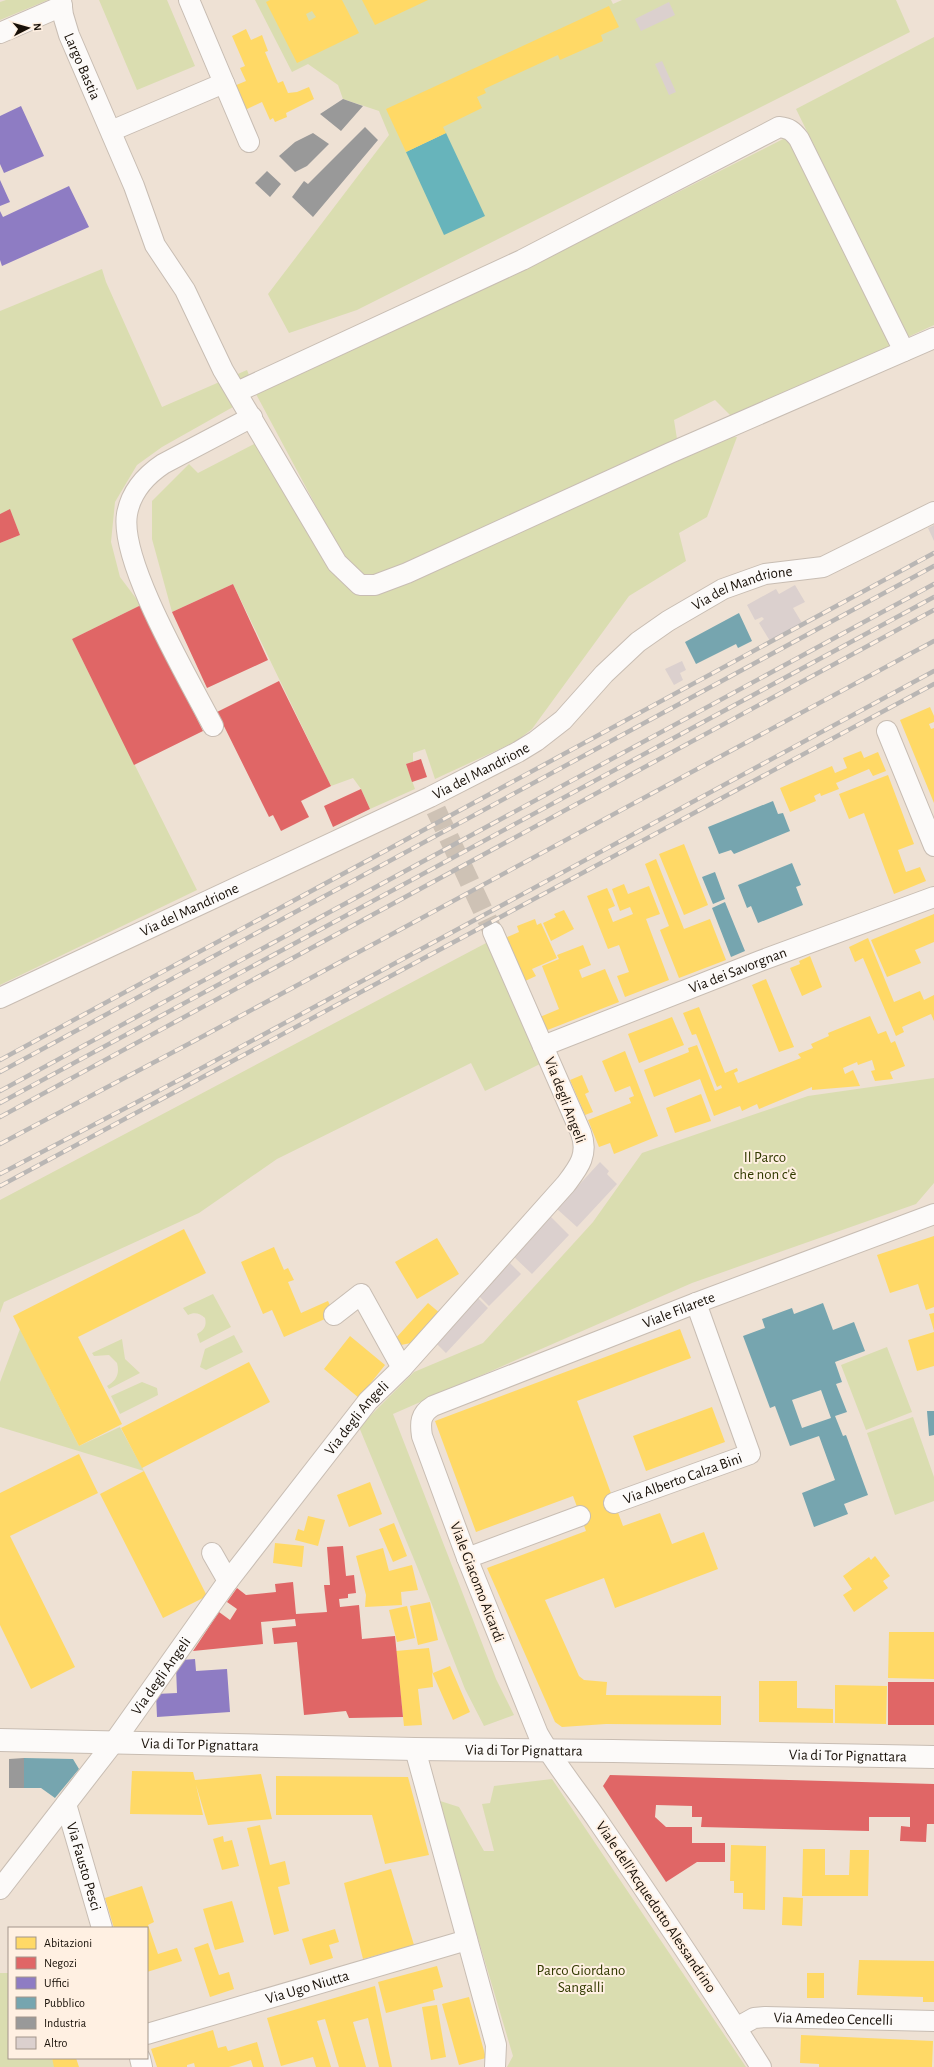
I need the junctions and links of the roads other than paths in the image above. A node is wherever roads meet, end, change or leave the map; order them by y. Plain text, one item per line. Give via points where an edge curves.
1 (189, 0) edge
2 (62, 3) edge
3 (0, 33) edge
4 (224, 83) junction
5 (111, 131) junction
6 (249, 142) dead end
7 (934, 338) edge
8 (904, 351) junction
9 (237, 392) junction
10 (252, 417) junction
11 (934, 512) edge
12 (213, 726) dead end
13 (887, 731) dead end
14 (934, 846) edge
15 (934, 897) edge
16 (493, 932) tunnel mouth
17 (0, 998) edge
18 (543, 1046) junction
19 (934, 1214) edge
20 (696, 1303) junction
21 (334, 1315) dead end
22 (402, 1368) junction
23 (425, 1411) joint
24 (614, 1503) dead end
25 (580, 1516) dead end
26 (212, 1553) dead end
27 (467, 1558) junction
28 (228, 1581) junction
29 (1, 1737) edge
30 (114, 1742) junction
31 (415, 1749) junction
32 (547, 1751) junction
33 (934, 1757) edge
34 (66, 1804) junction
35 (0, 1889) edge
36 (102, 1927) edge
37 (467, 1940) junction
38 (934, 2021) edge
39 (736, 2028) junction
40 (148, 2034) edge
41 (495, 2067) edge
42 (761, 2067) edge

1 - 4 street
2 - 3 street
2 - 5 street, Largo Bastia via 69,35
4 - 5 street
4 - 6 street
5 - 9 street, Largo Bastia via 155,245 184,290 218,362
7 - 8 street, Largo Bastia
8 - 9 street via 799,139 794,132 779,127 548,248
8 - 10 street, Largo Bastia via 670,453 407,573 367,586 360,585 337,563
9 - 10 street, Largo Bastia
10 - 12 street via 153,471 136,491 127,515 128,542 148,598
11 - 17 street, Via del Mandrione via 823,567 765,574 723,589 638,642 604,674 563,720 536,741 433,803
13 - 14 street
15 - 18 street, Via dei Savorgnan via 760,961
16 - 18 street, Via degli Angeli
18 - 22 street, Via degli Angeli via 582,1138 584,1151 581,1163 566,1184
19 - 20 street, Viale Filarete
20 - 23 street, Viale Filarete
20 - 24 street, Via Alberto Calza Bini via 750,1454
21 - 22 street via 361,1294
22 - 28 street, Via degli Angeli via 368,1401
23 - 27 street, Viale Giacomo Aicardi via 422,1418 422,1436
25 - 27 street
26 - 28 street
27 - 32 street, Viale Giacomo Aicardi via 532,1721
28 - 30 street, Via degli Angeli
29 - 30 main road, Via di Tor Pignattara
30 - 31 main road, Via di Tor Pignattara
30 - 34 street, Via degli Angeli
31 - 32 main road, Via di Tor Pignattara
31 - 37 street
32 - 33 main road, Via di Tor Pignattara
32 - 39 street, Viale dell'Acquedotto Alessandrino via 588,1806
34 - 35 street, Via degli Angeli
34 - 36 street, Via Fausto Pesci
37 - 40 street, Via Ugo Niutta
37 - 41 street via 496,2045
38 - 39 street, Via Amedeo Cencelli via 765,2017 754,2018
39 - 42 street, Viale dell'Acquedotto Alessandrino

